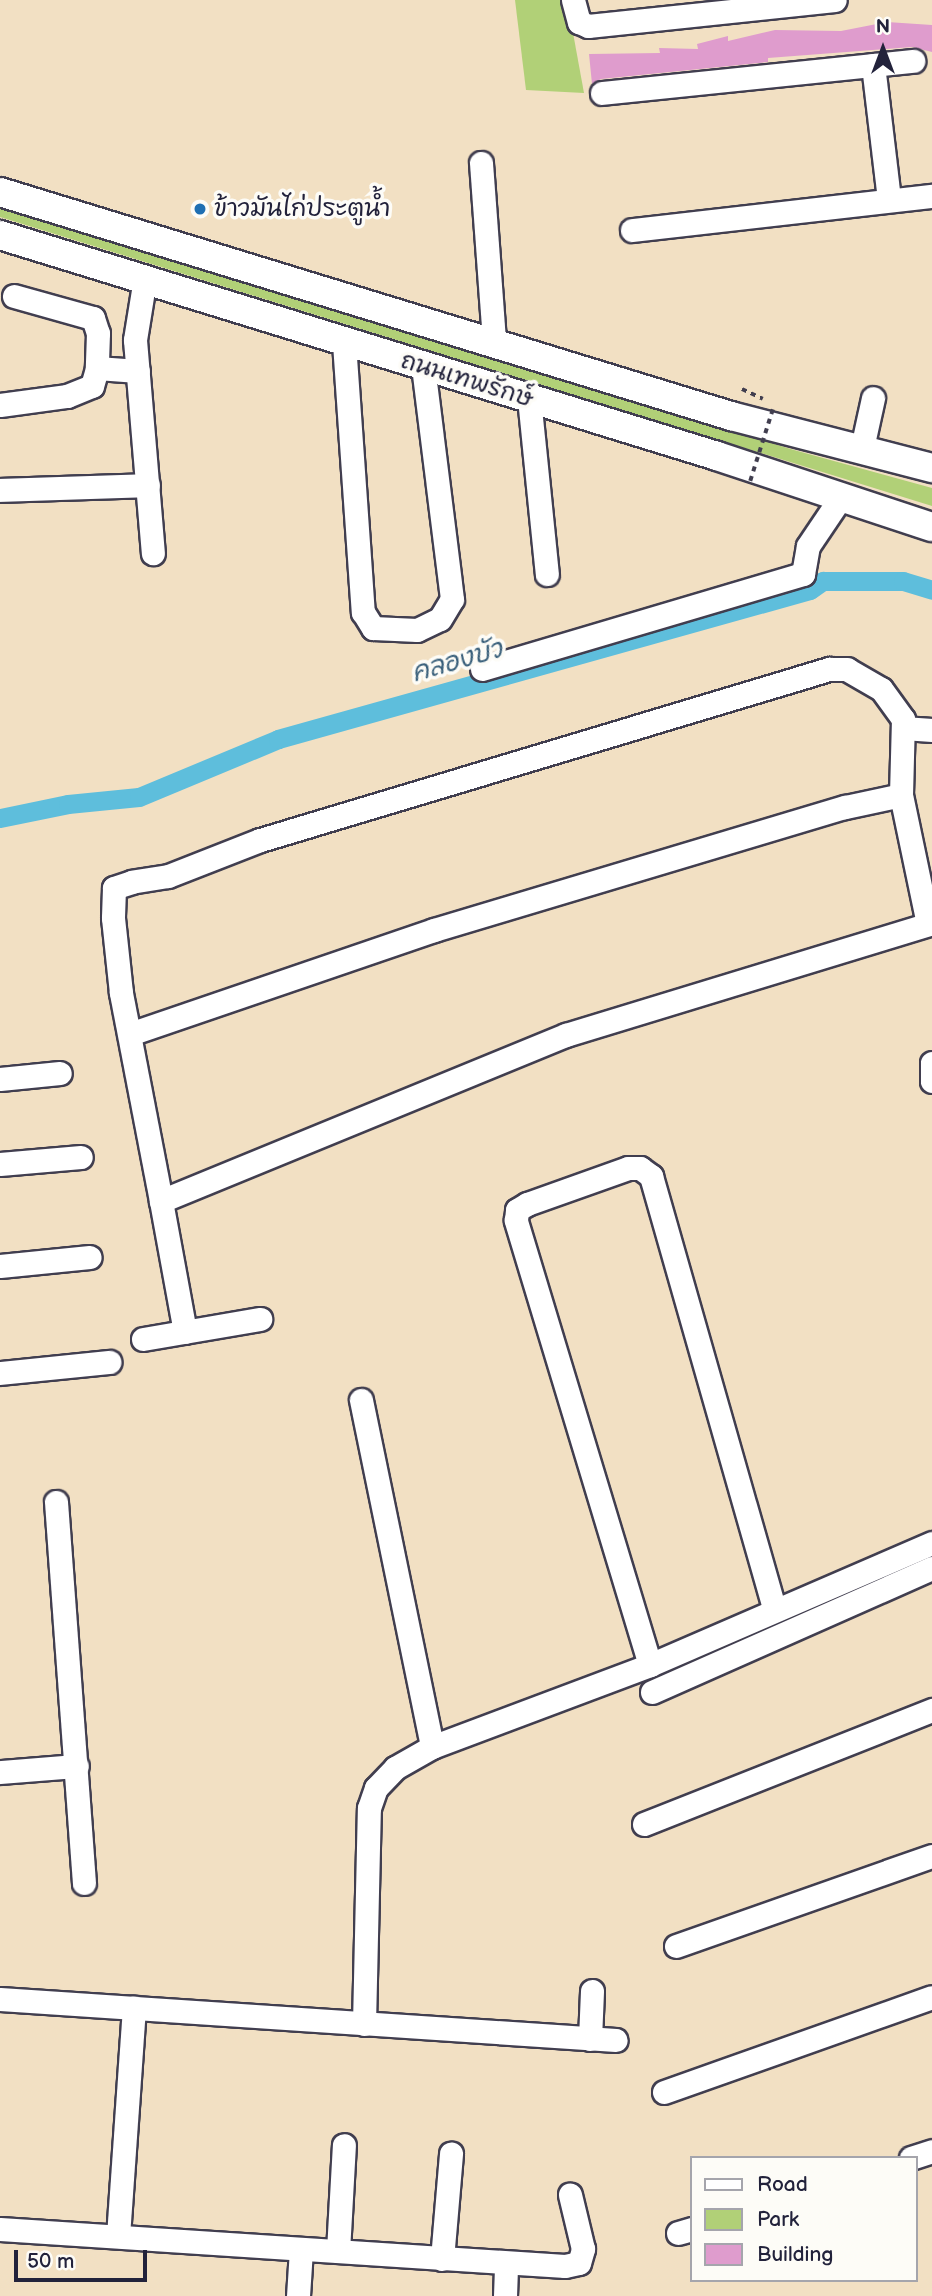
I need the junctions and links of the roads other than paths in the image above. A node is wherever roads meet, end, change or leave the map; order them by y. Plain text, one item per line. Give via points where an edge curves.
1 (573, 0) edge
2 (835, 0) edge
3 (913, 61) dead end
4 (873, 65) junction
5 (602, 93) dead end
6 (481, 163) dead end
7 (0, 192) edge
8 (932, 196) edge
9 (890, 200) junction
10 (632, 230) dead end
11 (0, 236) edge
12 (145, 278) junction
13 (14, 296) dead end
14 (495, 342) junction
15 (344, 343) junction
16 (423, 366) junction
17 (97, 368) junction
18 (138, 371) junction
19 (529, 398) junction
20 (873, 398) dead end
21 (0, 405) edge
22 (862, 448) junction
23 (932, 468) edge
24 (148, 485) junction
25 (0, 490) edge
26 (841, 497) junction
27 (932, 527) edge
28 (153, 553) dead end
29 (547, 574) dead end
30 (482, 669) dead end
31 (903, 728) junction
32 (932, 730) edge
33 (901, 795) junction
34 (930, 923) edge
35 (130, 1034) junction
36 (932, 1063) edge
37 (60, 1073) dead end
38 (0, 1079) edge
39 (932, 1081) edge
40 (81, 1157) dead end
41 (0, 1164) edge
42 (161, 1201) junction
43 (90, 1257) dead end
44 (0, 1266) edge
45 (260, 1319) dead end
46 (185, 1332) junction
47 (143, 1339) dead end
48 (109, 1362) dead end
49 (0, 1373) edge
50 (361, 1400) dead end
51 (56, 1502) dead end
52 (932, 1542) edge
53 (932, 1568) edge
54 (775, 1609) junction
55 (650, 1665) junction
56 (652, 1692) dead end
57 (932, 1710) edge
58 (432, 1747) junction
59 (78, 1766) junction
60 (0, 1772) edge
61 (644, 1824) dead end
62 (932, 1856) edge
63 (84, 1884) dead end
64 (676, 1946) dead end
65 (592, 1991) dead end
66 (932, 1997) edge
67 (0, 1999) edge
68 (134, 2008) junction
69 (364, 2024) junction
70 (590, 2039) junction
71 (616, 2040) dead end
72 (664, 2092) dead end
73 (344, 2145) dead end
74 (451, 2153) dead end
75 (570, 2195) dead end
76 (0, 2229) edge
77 (118, 2236) junction
78 (301, 2249) junction
79 (338, 2251) junction
80 (442, 2259) junction
81 (506, 2264) junction
82 (298, 2296) edge
83 (505, 2296) edge

1 - 2 street via 579,22 588,26
3 - 4 street
4 - 5 street
4 - 9 street
6 - 14 street
7 - 14 main road, ถนนเทพรักษ์
8 - 9 street
9 - 10 street
11 - 12 main road, ถนนเทพรักษ์
12 - 15 main road, ถนนเทพรักษ์
12 - 18 street via 135,340
13 - 17 street via 93,318 98,333
14 - 22 main road, ถนนเทพรักษ์ via 731,416
15 - 16 main road, ถนนเทพรักษ์
15 - 16 street via 363,612 373,628 417,630 440,619 452,599
16 - 19 main road, ถนนเทพรักษ์
17 - 18 street
17 - 21 street via 92,386 67,396
18 - 24 street
19 - 26 main road, ถนนเทพรักษ์
19 - 29 street
20 - 22 street
22 - 23 main road, ถนนเทพรักษ์
24 - 25 street
24 - 28 street
26 - 27 main road, ถนนเทพรักษ์
26 - 30 street via 808,546 803,574
31 - 32 street
31 - 33 street
31 - 35 street via 903,719 881,689 847,669 829,669 260,840 169,876 114,888 121,993
33 - 34 street
33 - 35 street via 845,807 434,930
34 - 42 street via 566,1035
35 - 42 street
36 - 39 street
37 - 38 street
40 - 41 street
42 - 46 street
43 - 44 street
45 - 46 street
46 - 47 street
48 - 49 street
50 - 58 street
51 - 59 street
52 - 54 street
53 - 56 street
54 - 55 street
54 - 55 street via 651,1176 640,1168 628,1168 527,1203 517,1210 516,1220
55 - 58 street
57 - 61 street
58 - 69 street via 395,1768 376,1788 369,1808
59 - 60 street
59 - 63 street
62 - 64 street
65 - 70 street
66 - 72 street
67 - 68 street
68 - 69 street
68 - 77 street
69 - 70 street
70 - 71 street
73 - 79 street
74 - 80 street
75 - 81 street via 583,2249 579,2263
76 - 77 street
77 - 78 street
78 - 79 street
78 - 82 street
79 - 80 street
80 - 81 street
81 - 83 street

